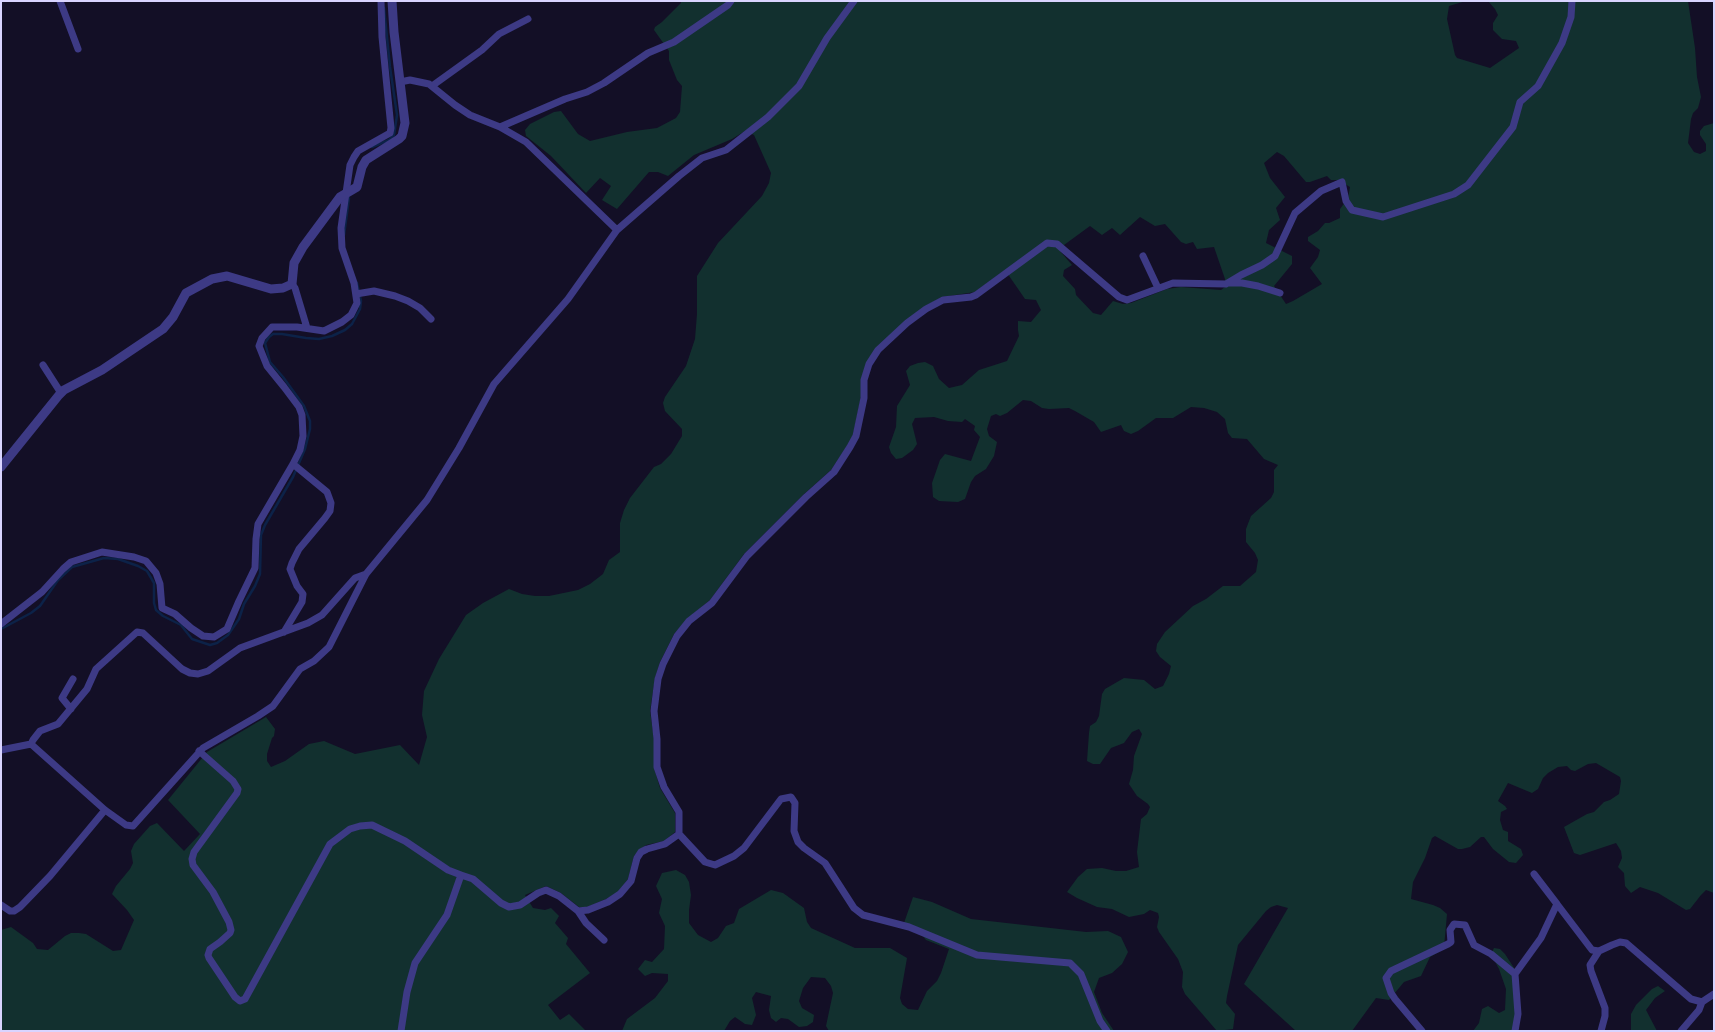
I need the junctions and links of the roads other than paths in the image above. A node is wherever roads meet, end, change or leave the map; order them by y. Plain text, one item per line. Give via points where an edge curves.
1 (60, 1) edge
2 (381, 1) edge
3 (392, 1) edge
4 (731, 1) edge
5 (854, 1) edge
6 (1572, 1) edge
7 (528, 19) dead end
8 (78, 49) dead end
9 (400, 82) junction
10 (432, 86) junction
11 (500, 127) junction
12 (349, 191) junction
13 (617, 230) junction
14 (1144, 256) dead end
15 (1229, 283) junction
16 (292, 284) junction
17 (1158, 288) junction
18 (360, 293) junction
19 (1280, 293) dead end
20 (431, 320) dead end
21 (307, 328) junction
22 (43, 365) dead end
23 (61, 393) junction
24 (295, 466) junction
25 (1, 467) edge
26 (366, 574) junction
27 (1, 624) edge
28 (284, 633) junction
29 (73, 679) dead end
30 (71, 709) junction
31 (32, 744) junction
32 (1, 750) edge
33 (199, 751) junction
34 (105, 810) junction
35 (678, 834) junction
36 (461, 874) junction
37 (1534, 874) dead end
38 (1556, 904) junction
39 (1, 905) edge
40 (578, 911) junction
41 (604, 940) dead end
42 (1599, 951) junction
43 (1515, 974) junction
44 (1714, 994) edge
45 (1702, 1002) junction
46 (1514, 1029) edge
47 (401, 1031) edge
48 (1107, 1031) edge
49 (1422, 1031) edge
50 (1601, 1031) edge
51 (1681, 1031) edge

1 - 8 street
2 - 12 street via 391,128 390,132 354,156 350,165
3 - 9 street
4 - 11 street via 674,42 648,53 604,83
5 - 13 street via 827,38 799,86 768,117 726,150 702,158
6 - 15 street via 1571,17 1562,43 1538,86 1520,102 1514,127 1468,185 1454,194 1383,217 1352,210 1346,201 1342,182 1321,191 1295,213 1274,258
7 - 10 street via 499,34
9 - 10 street via 410,80
9 - 12 street via 405,123 402,136 366,160 357,187
10 - 11 street via 455,106
11 - 13 street via 526,142
12 - 16 street via 303,247 294,263
12 - 18 street via 341,228 342,248
13 - 26 street via 568,299 494,384 427,500
14 - 17 street
15 - 17 street via 1173,283
15 - 19 street via 1258,286
16 - 21 street
16 - 23 street via 271,288 227,276 212,279 186,293 163,329
17 - 35 street via 1124,300 1057,244 1047,243 976,295 943,300 926,310 878,350 864,380 864,398 856,436 834,472 746,556 722,592 677,636 663,664 654,711 657,767 679,812
18 - 20 street via 374,291 408,300
18 - 21 street via 351,315 342,322 324,331
21 - 24 street via 272,328 259,346 267,366 302,415 303,436
22 - 23 street
23 - 25 street
24 - 27 street via 258,524 255,568 230,625 221,634 211,638 203,636 162,608 160,584 146,561 102,552 71,562 42,592
24 - 28 street via 327,492 331,503 330,511 299,549 292,563 290,569 303,594 302,602
26 - 28 street via 355,578 322,615
26 - 33 street via 329,647 300,669 273,706
28 - 30 street via 240,648 208,671 198,674 187,672 143,633 137,632 96,669 87,689
29 - 30 street via 62,696
30 - 31 street via 58,724 40,731
31 - 32 street
31 - 34 street
33 - 34 street via 133,826 126,825
33 - 36 street via 238,789 192,859 193,866 213,892 231,930 210,949 209,958 240,1001 245,999 330,844 350,829 372,825 406,841 448,870
34 - 39 street via 20,907 10,911
35 - 40 street via 665,844 641,852 631,881 620,894 608,902
35 - 48 street via 705,862 716,865 744,848 781,799 791,797 795,803 794,830 798,842 825,862 854,908 863,915 909,927 977,954 1070,963 1081,974
36 - 40 street via 473,879 509,907 520,905 546,890
36 - 47 street via 447,915 415,963
37 - 38 street
38 - 42 street via 1589,947
38 - 43 street via 1541,938
40 - 41 street
42 - 45 street via 1612,944 1626,943 1691,998
42 - 50 street via 1590,965 1606,1008
43 - 46 street
43 - 49 street via 1474,945 1465,925 1454,924 1450,930 1451,942 1391,971 1386,978 1395,999
44 - 45 street
45 - 51 street

